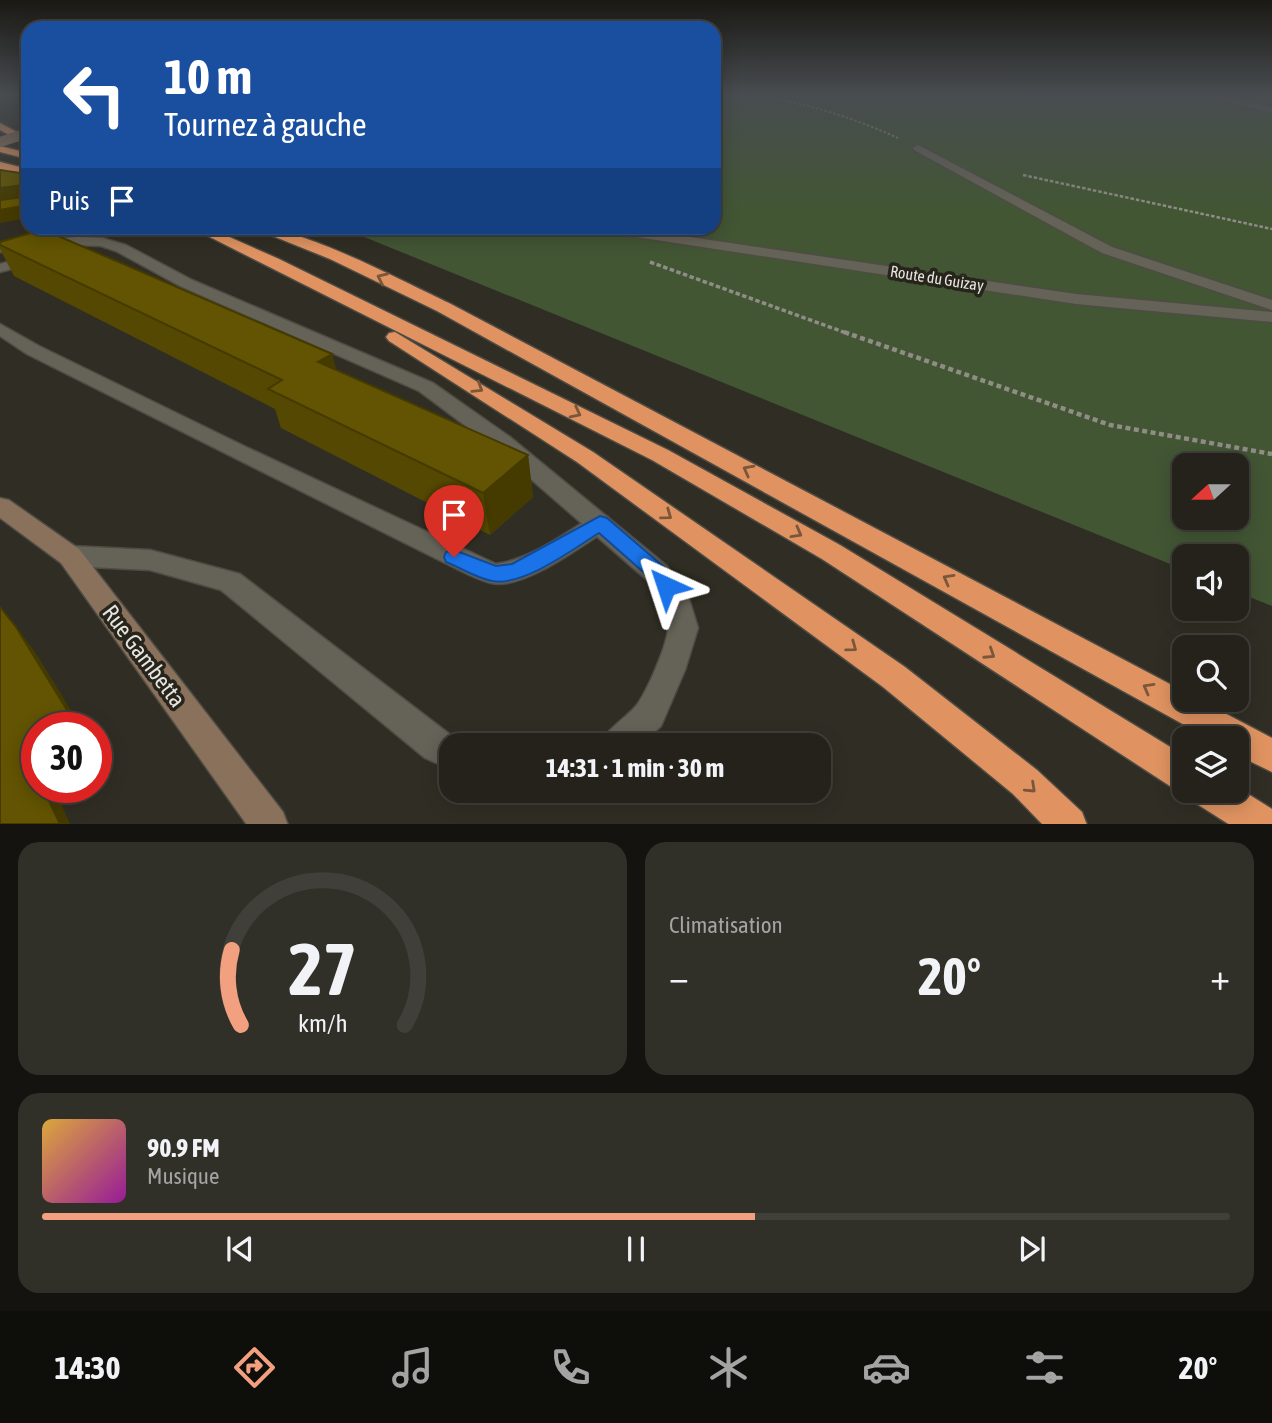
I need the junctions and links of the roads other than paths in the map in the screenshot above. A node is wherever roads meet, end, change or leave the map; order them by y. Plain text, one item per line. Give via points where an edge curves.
1 (21, 135) edge
2 (0, 142) edge
3 (918, 148) dead end
4 (0, 149) edge
5 (21, 154) edge
6 (0, 165) edge
7 (21, 171) edge
8 (214, 235) edge
9 (279, 235) edge
10 (651, 235) edge
11 (0, 248) edge
12 (78, 256) edge
13 (274, 262) junction
14 (0, 268) edge
15 (1272, 305) edge
16 (1272, 317) edge
17 (0, 329) edge
18 (295, 332) junction
19 (270, 335) edge
20 (0, 506) edge
21 (600, 523) junction
22 (70, 556) junction
23 (630, 733) edge
24 (439, 748) edge
25 (1272, 756) edge
26 (1172, 768) edge
27 (1230, 803) edge
28 (270, 824) edge
29 (1069, 824) edge
30 (1264, 824) edge

1 - 2 main road, bridge
3 - 15 lane via 1107,250
4 - 5 highway
6 - 7 highway
8 - 13 highway
25 -> 9 highway via 443,307
10 - 16 street, Route du Guizay via 1076,299
11 - 18 street via 102,242
12 - 14 lane via 53,255
13 -> 26 highway via 660,455 831,552
13 -> 29 highway via 585,457 894,677 1025,782
17 - 21 lane via 33,350 494,574 515,571 545,557
18 - 19 lane
18 - 21 street via 426,387
20 - 22 main road, Rue Gambetta
21 - 23 street via 657,573 675,599 683,628 649,715
22 - 24 street via 150,561 230,582
22 - 28 main road, Rue Gambetta
27 - 30 highway

